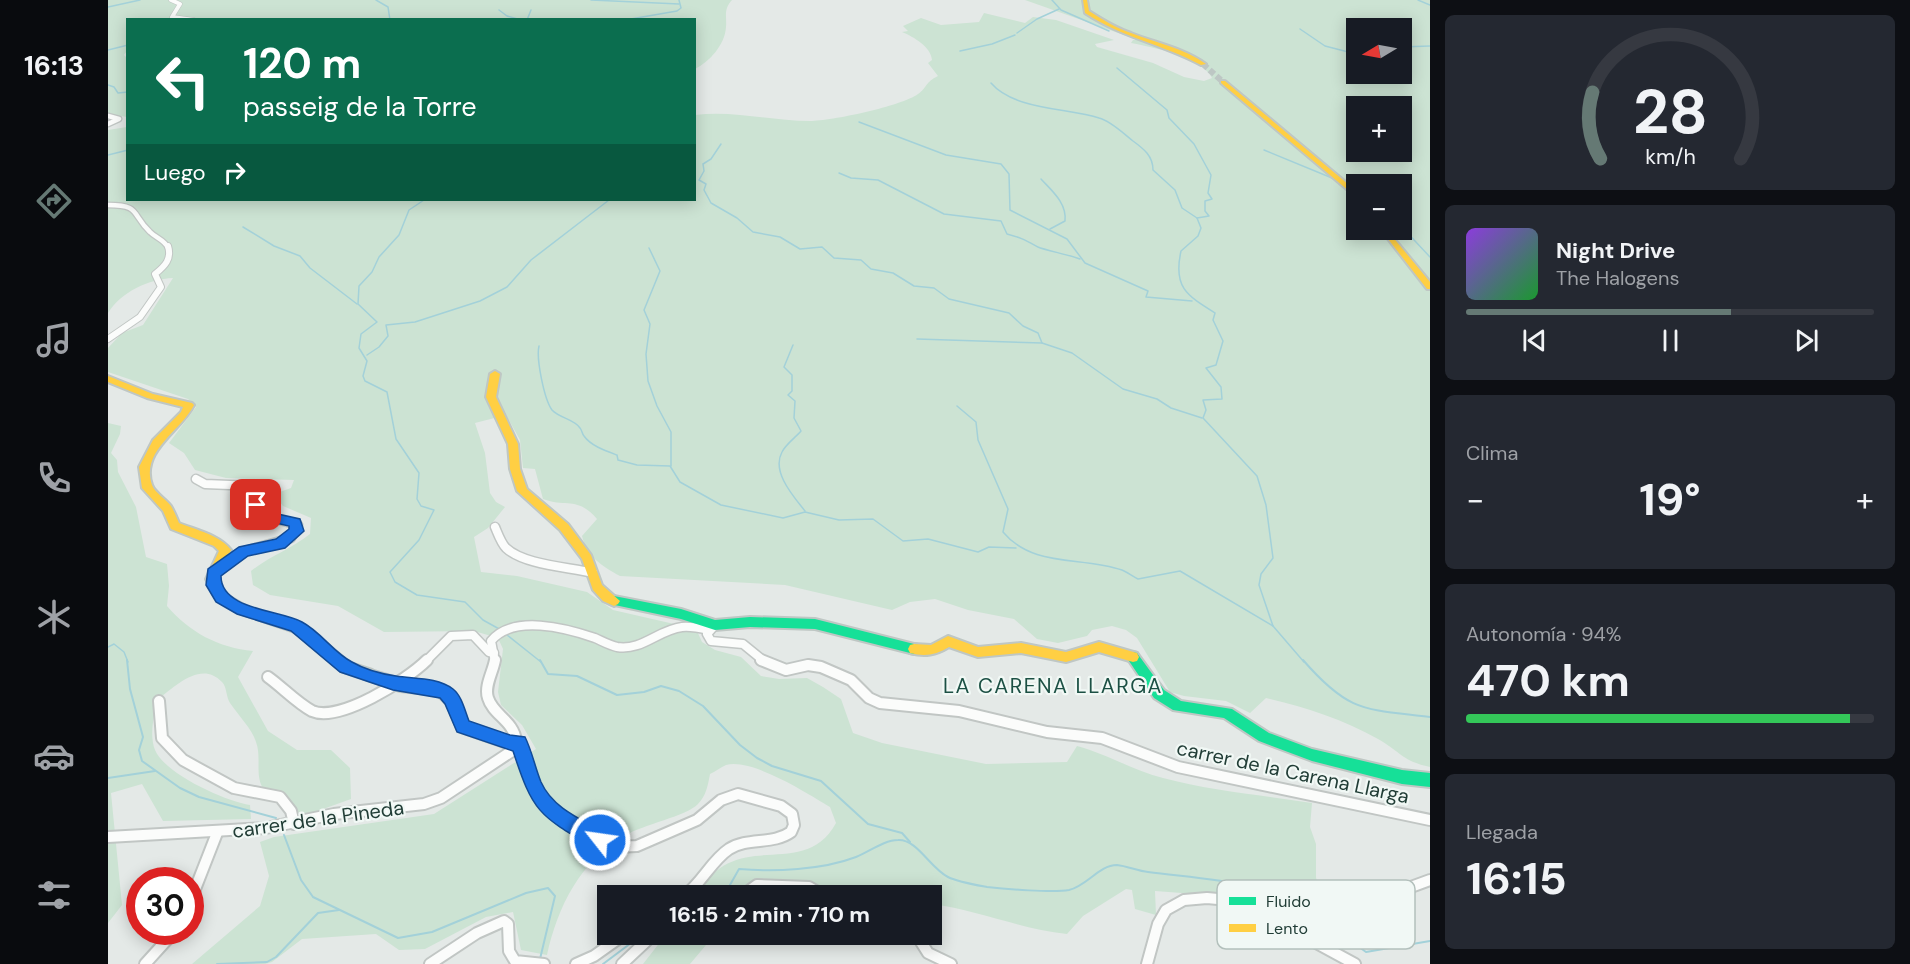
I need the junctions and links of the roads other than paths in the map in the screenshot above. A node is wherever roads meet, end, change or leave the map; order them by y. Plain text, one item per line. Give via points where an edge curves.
1 (171, 0) edge
2 (1084, 0) edge
3 (179, 18) edge
4 (1201, 62) tunnel mouth
5 (1227, 86) tunnel mouth
6 (108, 116) edge
7 (108, 124) edge
8 (1346, 185) edge
9 (108, 205) edge
10 (1394, 240) edge
11 (1430, 285) edge
12 (108, 339) edge
13 (495, 374) dead end
14 (108, 379) edge
15 (196, 479) dead end
16 (495, 527) dead end
17 (214, 573) junction
18 (593, 573) junction
19 (712, 627) junction
20 (495, 653) junction
21 (268, 677) dead end
22 (393, 683) junction
23 (159, 701) dead end
24 (514, 746) junction
25 (1430, 780) edge
26 (1430, 820) edge
27 (294, 824) junction
28 (217, 833) junction
29 (108, 837) edge
30 (204, 867) edge
31 (1430, 880) edge
32 (697, 885) edge
33 (1415, 886) edge
34 (1217, 898) edge
35 (162, 945) edge
36 (610, 945) edge
37 (642, 945) edge
38 (923, 945) edge
39 (1330, 949) edge
40 (515, 963) edge
41 (538, 963) edge
42 (145, 964) edge
43 (430, 964) edge
44 (576, 964) edge
45 (622, 964) edge
46 (951, 964) edge
47 (1147, 964) edge
48 (1355, 964) edge

1 - 3 street via 180,4 171,17
2 - 4 street via 1084,9 1094,19
5 - 8 street
6 - 7 street via 119,119
9 - 12 street via 124,205 136,211 149,231 167,244 170,254 165,266 155,274 161,286 144,312
10 - 11 street
13 - 18 street, carrer de la Carena Llarga via 491,397 513,444 522,491 564,527
14 - 17 street via 150,396 189,405 188,411 152,450 144,480 175,526 224,548
15 - 17 street via 205,484 254,486 260,513 298,525 287,541 244,551
16 - 18 street via 511,551
17 - 22 street via 215,589 235,607 297,626 346,667
18 - 19 street, carrer de la Carena Llarga via 597,587 614,602 681,614
19 - 20 street via 678,626 642,644 622,648 552,626 507,628 493,636
19 - 25 street via 750,622 815,624 922,651 933,650 948,640 978,652 1021,648 1066,657 1090,648 1107,648 1136,658 1159,694 1178,706 1227,712 1263,737 1312,755
19 - 26 street, carrer de la Carena Llarga via 708,637 711,641 747,646 773,667 791,670 814,665 840,674 880,703 959,711 1047,732 1102,738 1178,767
20 - 22 street via 489,652 474,635 454,635 419,669
20 - 24 street via 488,700 515,730
21 - 22 street via 313,711 328,715 347,709
22 - 24 street via 441,690 452,700 463,727
23 - 27 street via 166,745 200,771 233,788 263,790 280,797 292,813
24 - 27 street, carrer de la Pineda via 433,802 334,814
24 - 32 street via 546,806 616,848 637,846 697,820 721,800 738,794 781,806 792,814 794,824 787,836 745,842 729,849
27 - 28 street, carrer de la Pineda
28 - 29 street, carrer de la Pineda
28 - 30 street
31 - 33 street
34 - 47 street via 1183,900 1169,908 1159,920
35 - 42 street
36 - 44 street
37 - 45 street
38 - 46 street via 928,953
39 - 48 street
40 - 41 street
40 - 43 street via 509,951 508,924 504,921 477,933

